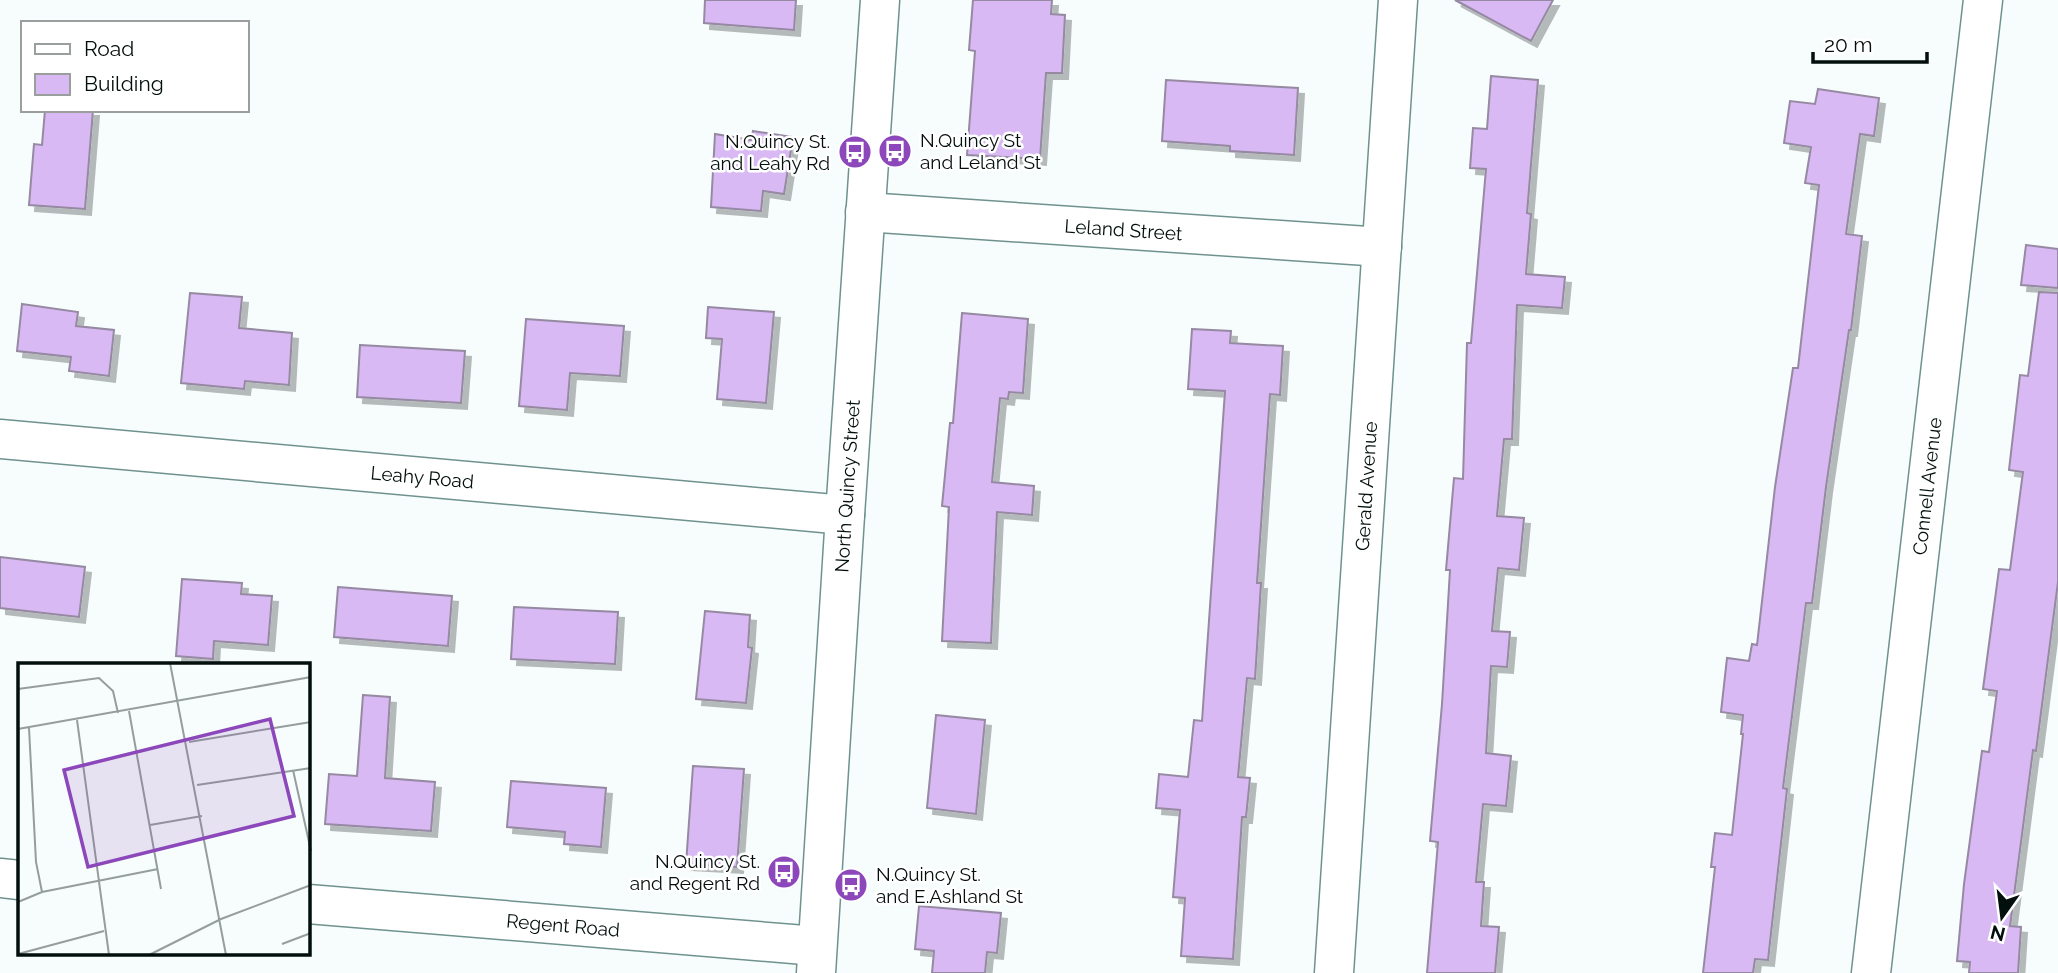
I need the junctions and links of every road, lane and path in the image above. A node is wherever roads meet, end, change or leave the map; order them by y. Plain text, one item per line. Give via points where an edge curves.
1 (880, 0) edge
2 (1398, 0) edge
3 (1983, 0) edge
4 (865, 212) junction
5 (1382, 247) junction
6 (0, 439) edge
7 (845, 515) junction
8 (0, 878) edge
9 (18, 880) edge
10 (310, 904) edge
11 (817, 959) edge
12 (1334, 973) edge
13 (1871, 973) edge

1 - 4 street, North Quincy Street
2 - 5 street, Gerald Avenue
3 - 13 street, Connell Avenue
4 - 5 street, Leland Street
4 - 7 street, North Quincy Street
5 - 12 street, Gerald Avenue
6 - 7 street, Leahy Road
7 - 11 street, North Quincy Street
8 - 9 street
10 - 11 street, Regent Road

